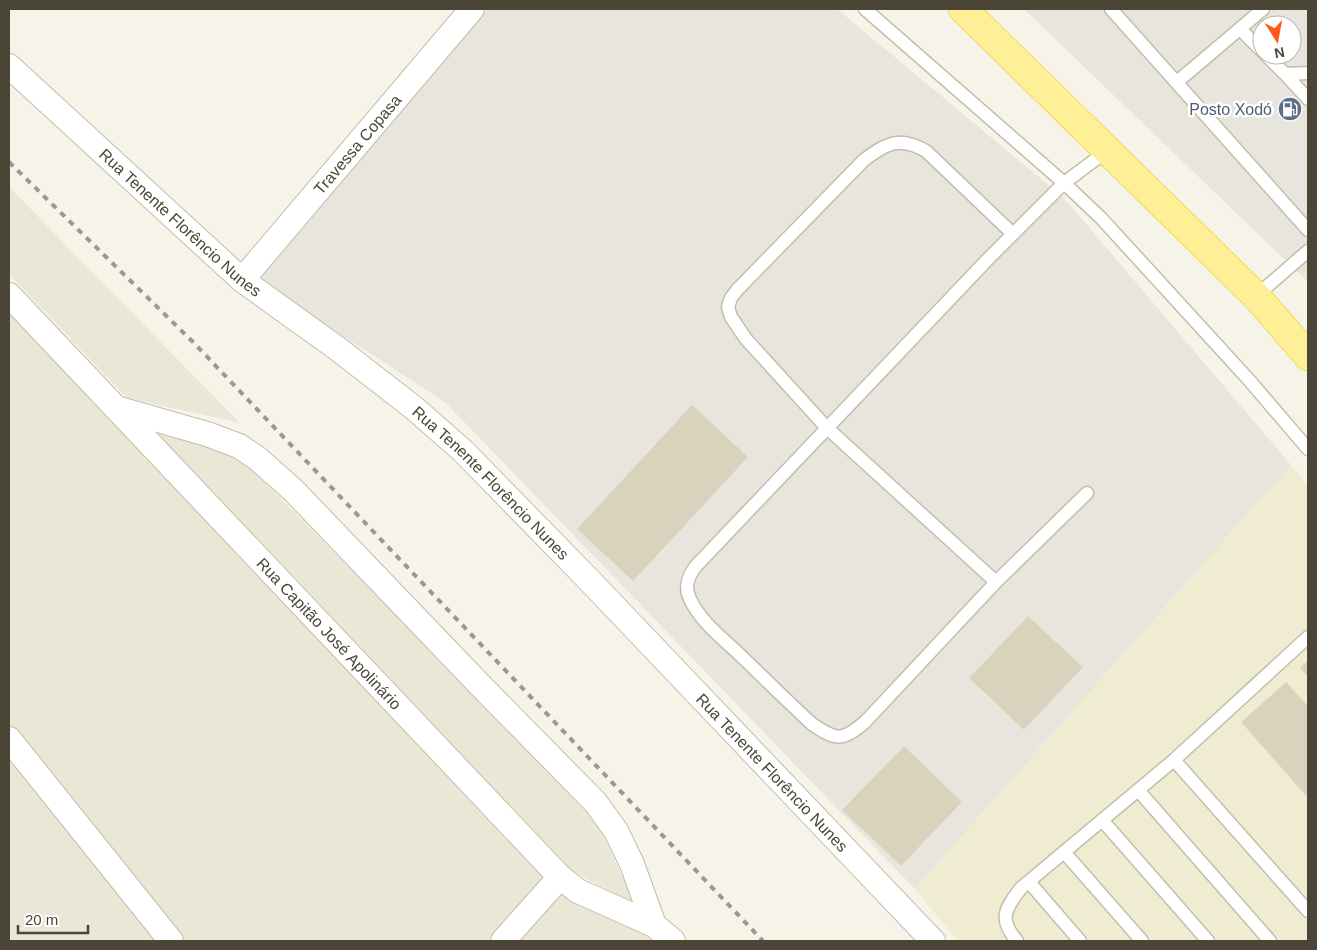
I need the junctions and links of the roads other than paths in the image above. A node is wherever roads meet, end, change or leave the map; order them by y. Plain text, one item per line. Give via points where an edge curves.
1 (472, 9) edge
2 (865, 9) edge
3 (962, 9) edge
4 (1111, 9) edge
5 (1263, 9) edge
6 (1240, 29) junction
7 (1252, 41) edge
8 (1276, 65) edge
9 (9, 66) edge
10 (1308, 73) edge
11 (1285, 74) junction
12 (1177, 82) junction
13 (1308, 99) edge
14 (1108, 150) junction
15 (1064, 182) junction
16 (1308, 230) edge
17 (1013, 234) junction
18 (1308, 251) edge
19 (242, 280) junction
20 (9, 295) edge
21 (1256, 296) junction
22 (1308, 356) edge
23 (116, 408) junction
24 (826, 427) junction
25 (1308, 449) edge
26 (1087, 493) dead end
27 (996, 582) junction
28 (1308, 637) edge
29 (9, 739) edge
30 (1174, 760) junction
31 (1138, 790) junction
32 (1102, 820) junction
33 (1064, 852) junction
34 (560, 877) junction
35 (1029, 882) junction
36 (1308, 911) edge
37 (654, 925) junction
38 (171, 941) edge
39 (503, 941) edge
40 (673, 941) edge
41 (933, 941) edge
42 (1018, 941) edge
43 (1080, 941) edge
44 (1142, 941) edge
45 (1208, 941) edge
46 (1270, 941) edge

1 - 19 street, Travessa Copasa
2 - 15 lane
3 - 14 main road
4 - 12 lane
5 - 6 lane
6 - 7 lane
6 - 12 lane
8 - 11 lane
9 - 19 street, Rua Tenente Florêncio Nunes
10 - 11 lane
11 - 13 lane
12 - 16 lane
14 - 15 lane
14 - 21 main road
15 - 17 lane
15 - 25 lane via 1122,240
17 - 24 lane
17 - 24 lane via 915,144 893,142 864,160 731,298 728,308 746,339
18 - 21 lane
19 - 41 street, Rua Tenente Florêncio Nunes via 414,408 463,451
20 - 23 street, Rua Capitão José Apolinário
21 - 22 main road
23 - 34 street, Rua Capitão José Apolinário
23 - 37 street via 239,446 293,490 596,803 616,831 632,864
24 - 27 lane
24 - 27 lane via 695,567 687,586 697,612 812,724 838,738 853,732
26 - 27 lane
28 - 30 lane
29 - 38 street
30 - 31 lane
30 - 36 lane
31 - 32 lane
31 - 46 lane
32 - 33 lane
32 - 45 lane
33 - 35 lane
33 - 44 lane
34 - 37 street, Rua Capitão José Apolinário via 578,891
34 - 39 street
35 - 42 lane via 1006,908 1008,926
35 - 43 lane
37 - 40 street, Rua Capitão José Apolinário

